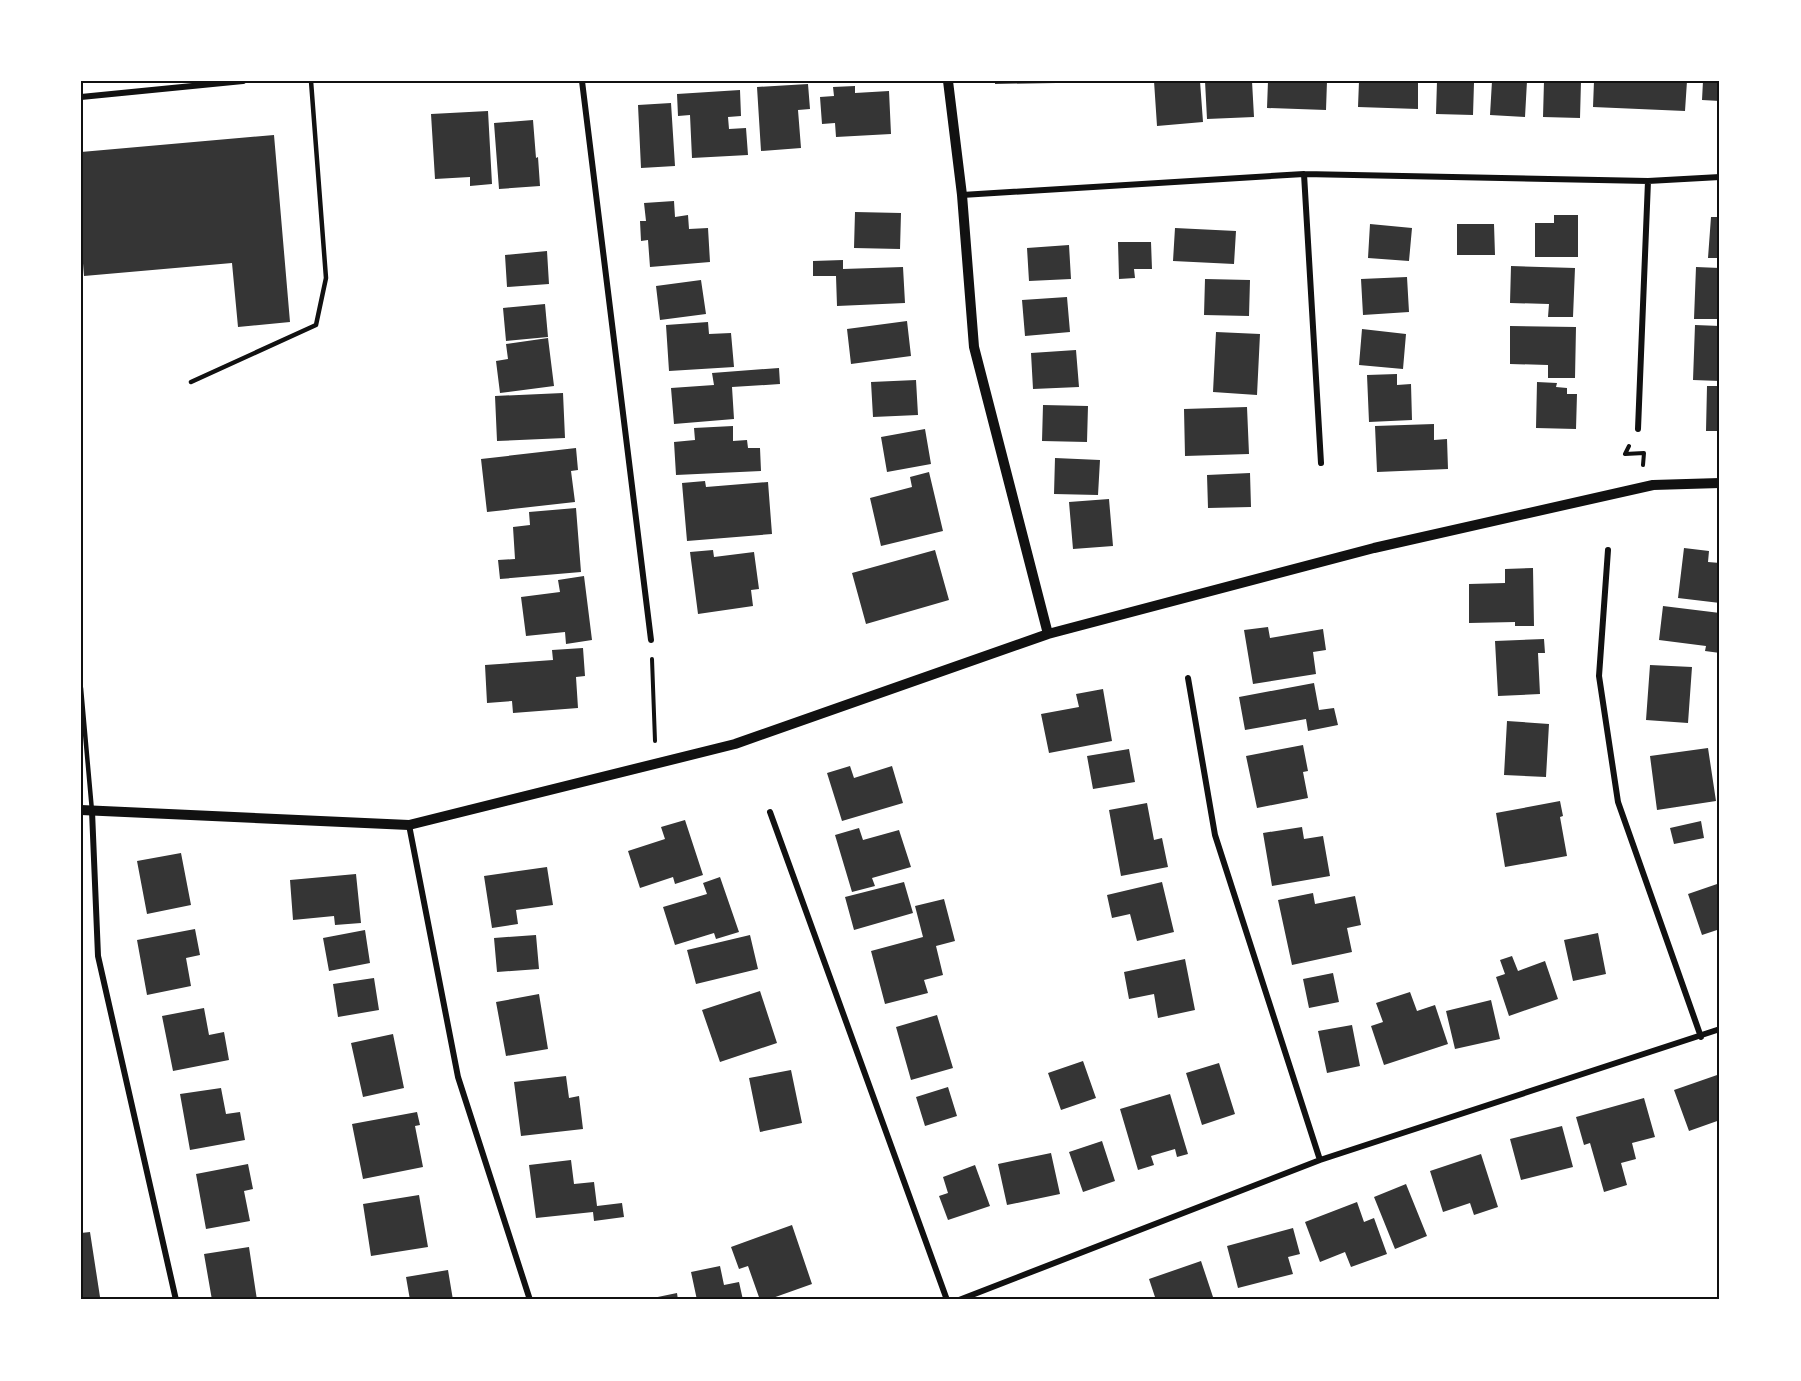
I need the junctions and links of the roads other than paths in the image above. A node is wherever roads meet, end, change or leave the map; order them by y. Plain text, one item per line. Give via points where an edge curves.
1 (243, 81) edge
2 (311, 81) edge
3 (582, 81) edge
4 (948, 81) edge
5 (81, 97) edge
6 (1304, 174) junction
7 (1720, 177) edge
8 (1648, 181) junction
9 (962, 195) junction
10 (191, 382) dead end
11 (1638, 429) road end
12 (1321, 463) dead end
13 (1720, 483) edge
14 (1608, 550) dead end
15 (1048, 634) junction
16 (651, 640) road end
17 (1188, 678) dead end
18 (81, 688) edge
19 (86, 810) edge
20 (770, 812) dead end
21 (409, 825) junction
22 (1720, 1029) edge
23 (1701, 1036) junction
24 (1320, 1160) junction
25 (176, 1300) edge
26 (530, 1300) edge
27 (947, 1300) edge
28 (959, 1300) edge

1 - 5 street
2 - 10 lane via 326,278 315,326
3 - 16 street
4 - 9 street
6 - 8 street
6 - 9 street
6 - 12 street
7 - 8 street
8 - 11 street
9 - 15 street via 974,347
13 - 15 street via 1653,485 1374,548
14 - 23 street via 1599,676 1618,802
15 - 21 street via 735,744
17 - 24 street via 1215,835
18 - 19 lane
19 - 21 street
19 - 25 street via 98,956
20 - 27 street
21 - 26 street via 458,1077
22 - 23 street
23 - 24 street
24 - 28 street

